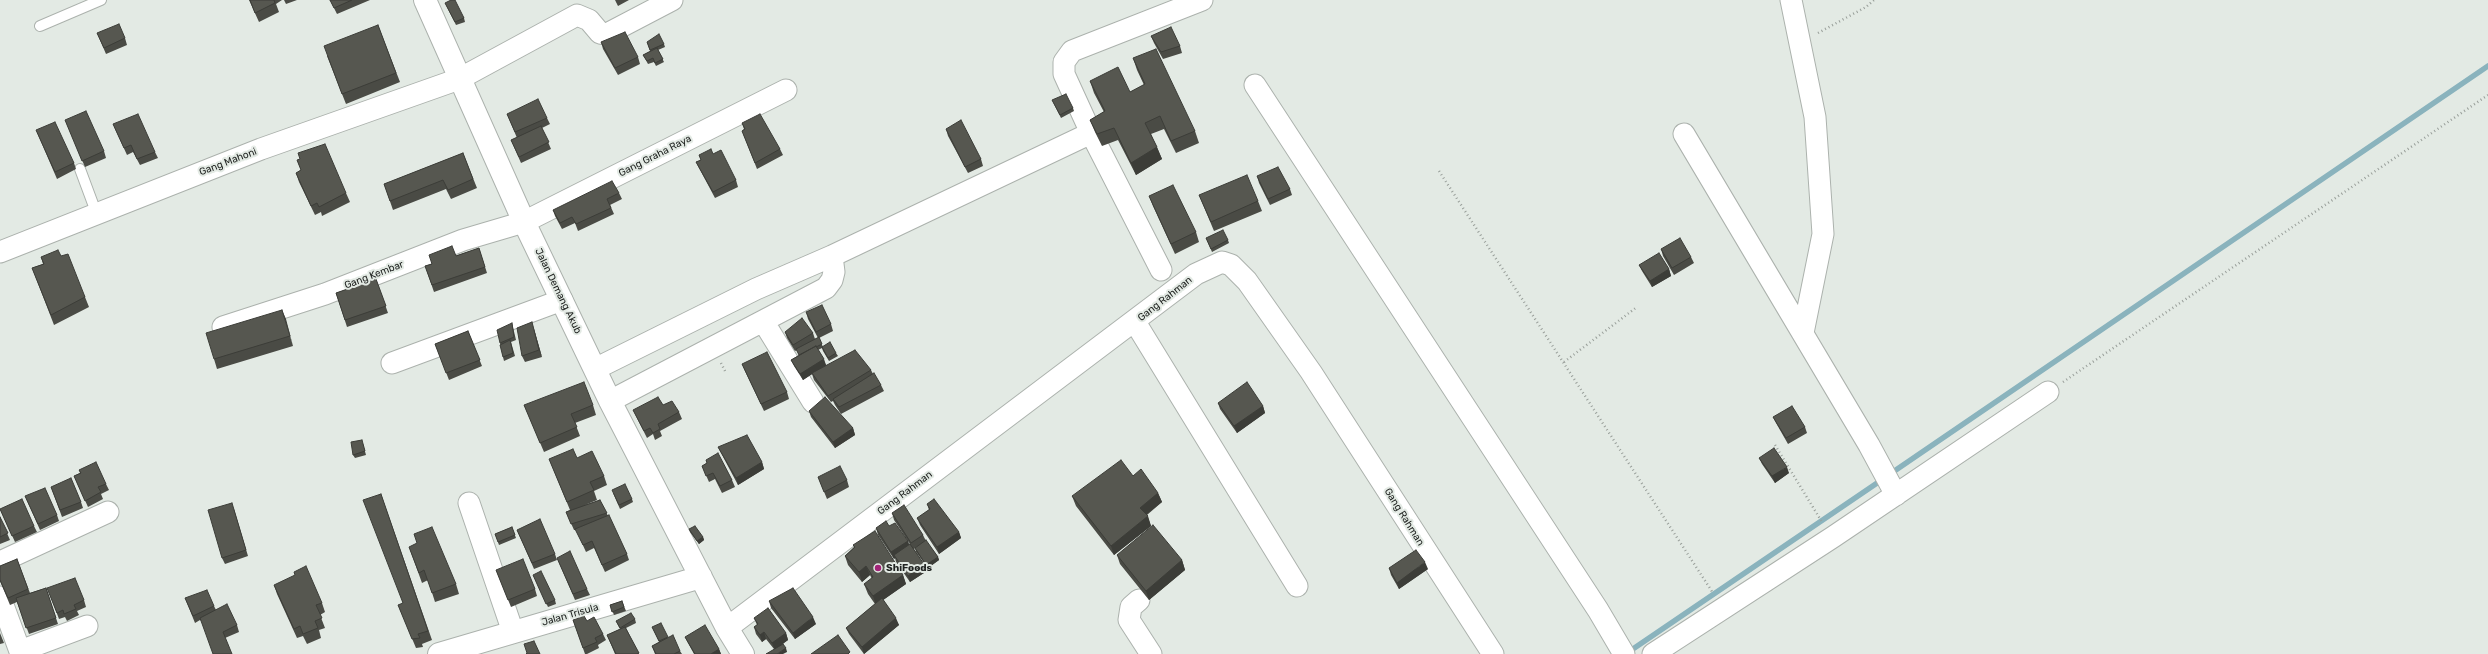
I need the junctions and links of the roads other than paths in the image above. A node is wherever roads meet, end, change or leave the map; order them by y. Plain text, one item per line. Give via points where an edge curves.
1 (101, 0) edge
2 (425, 0) edge
3 (672, 0) edge
4 (1202, 0) edge
5 (1791, 0) edge
6 (40, 26) dead end
7 (459, 78) junction
8 (1255, 85) dead end
9 (786, 90) dead end
10 (1091, 133) junction
11 (1684, 134) dead end
12 (80, 169) edge
13 (96, 212) junction
14 (524, 222) junction
15 (0, 252) edge
16 (832, 256) junction
17 (1161, 270) dead end
18 (562, 300) junction
19 (763, 321) junction
20 (1135, 322) junction
21 (223, 327) edge
22 (1803, 333) junction
23 (392, 364) dead end
24 (595, 369) junction
25 (2048, 392) road end
26 (610, 401) junction
27 (813, 402) dead end
28 (1896, 495) junction
29 (469, 503) dead end
30 (108, 512) dead end
31 (0, 562) edge
32 (701, 577) junction
33 (1297, 586) dead end
34 (0, 597) edge
35 (1139, 600) dead end
36 (86, 626) dead end
37 (727, 628) junction
38 (513, 632) junction
39 (21, 652) edge
40 (1622, 652) edge
41 (439, 654) edge
42 (743, 654) edge
43 (1151, 654) edge
44 (1493, 654) edge
45 (1653, 654) edge

1 - 6 lane
2 - 7 street, Jalan Demang Akub
3 - 7 street, Gang Mahoni via 607,34 600,33 589,20 577,15
4 - 10 street via 1100,39 1066,56 1064,74
5 - 22 street via 1814,117 1823,234
7 - 13 street, Gang Mahoni
7 - 14 street, Jalan Demang Akub
8 - 40 street via 1598,610
9 - 14 street, Gang Graha Raya
10 - 16 street
10 - 17 street
11 - 22 street
12 - 13 lane
13 - 15 street, Gang Mahoni
14 - 18 street, Jalan Demang Akub
14 - 21 street, Gang Kembar via 463,240 325,294
16 - 19 street via 834,272 826,288
16 - 24 street via 756,289
18 - 23 street
18 - 24 street, Jalan Demang Akub
19 - 26 street
19 - 27 street
20 - 33 street
20 - 37 street, Gang Rahman
20 - 44 street, Gang Rahman via 1196,274 1211,266 1222,262 1237,270 1311,372
22 - 28 street
24 - 26 street, Jalan Demang Akub
25 - 28 street
26 - 32 street, Jalan Demang Akub
28 - 45 street
29 - 38 street
30 - 31 street
32 - 37 street, Jalan Demang Akub
32 - 38 street, Jalan Trisula
34 - 39 street
35 - 43 street via 1131,607 1129,620
36 - 39 street
37 - 42 street, Jalan Demang Akub
38 - 41 street, Jalan Trisula

